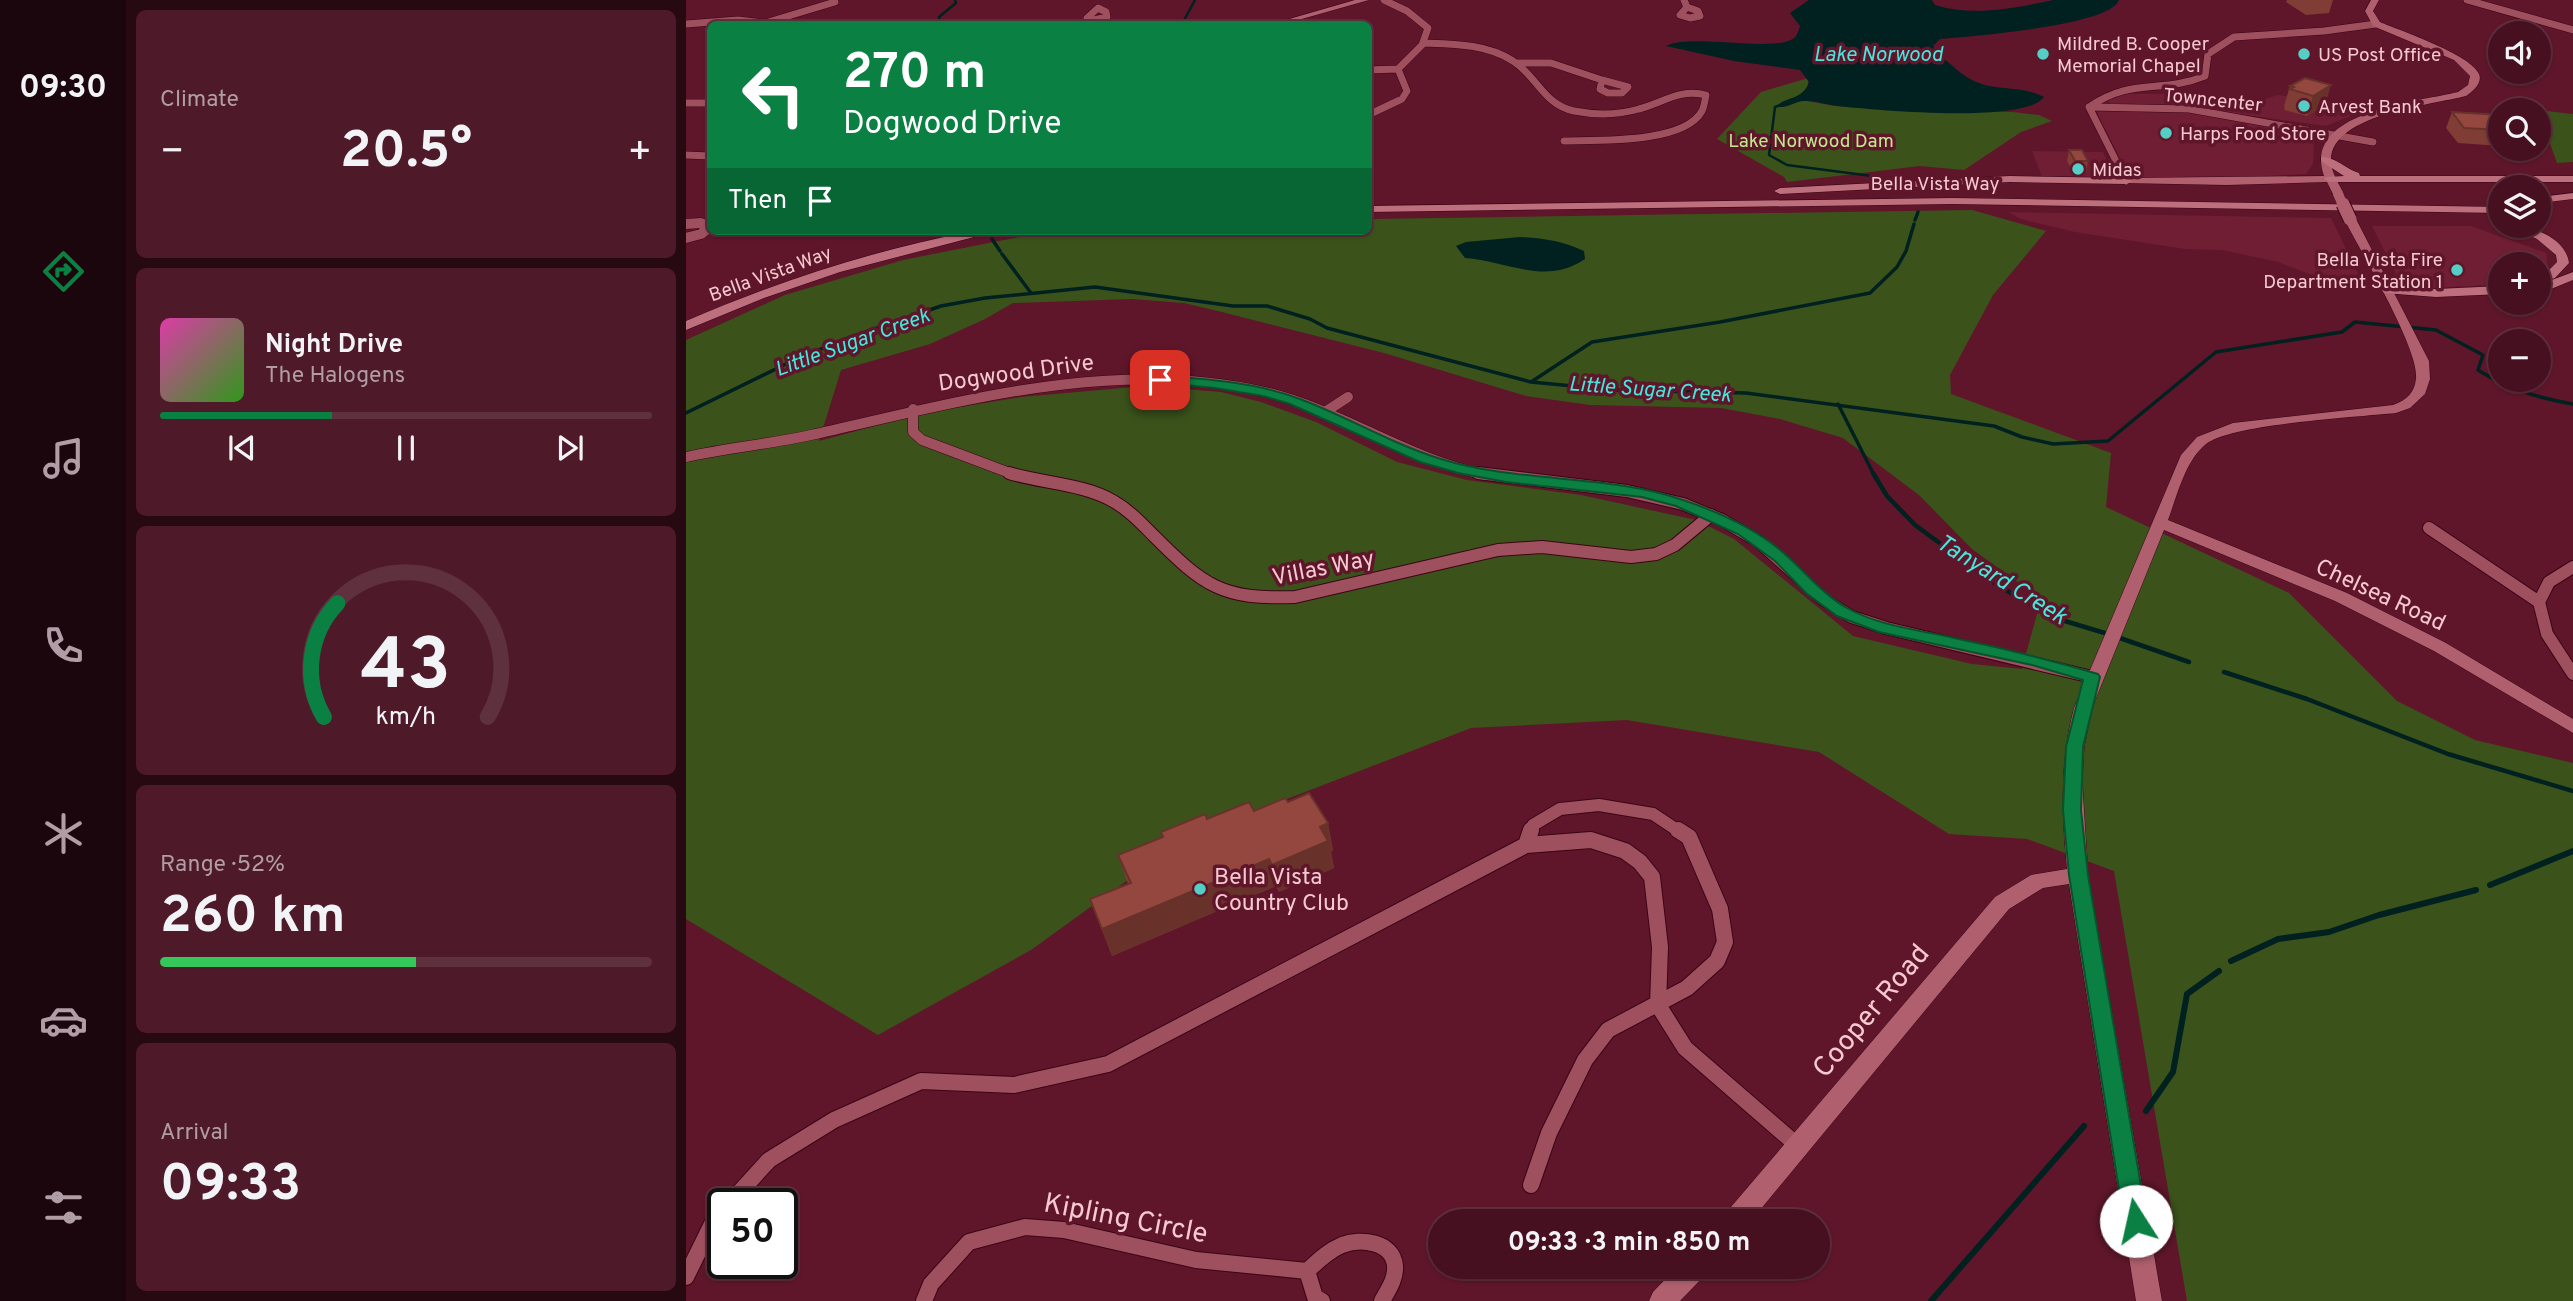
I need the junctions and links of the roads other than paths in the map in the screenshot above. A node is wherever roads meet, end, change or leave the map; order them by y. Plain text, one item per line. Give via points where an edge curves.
1 (1097, 0) edge
2 (1365, 0) edge
3 (1384, 0) edge
4 (2375, 0) edge
5 (2468, 0) edge
6 (835, 2) edge
7 (1339, 3) edge
8 (1098, 8) dead end
9 (725, 21) edge
10 (746, 21) edge
11 (778, 21) edge
12 (1285, 21) edge
13 (707, 22) edge
14 (686, 24) edge
15 (2376, 24) junction
16 (2573, 30) edge
17 (1424, 43) junction
18 (1516, 63) junction
19 (1398, 69) junction
20 (1372, 70) edge
21 (1602, 80) dead end
22 (686, 103) edge
23 (707, 103) edge
24 (1372, 106) edge
25 (1385, 107) junction
26 (2089, 107) junction
27 (1372, 112) edge
28 (2335, 134) junction
29 (1563, 141) dead end
30 (2373, 142) dead end
31 (686, 155) edge
32 (707, 156) edge
33 (2325, 159) junction
34 (2330, 179) junction
35 (2386, 179) junction
36 (2573, 179) edge
37 (2126, 181) junction
38 (1723, 195) junction
39 (2573, 196) edge
40 (2551, 199) edge
41 (1372, 200) edge
42 (2488, 201) edge
43 (2573, 206) edge
44 (2287, 208) junction
45 (2551, 208) edge
46 (1372, 209) edge
47 (2488, 211) edge
48 (2488, 219) edge
49 (686, 224) edge
50 (707, 226) edge
51 (707, 229) edge
52 (932, 235) edge
53 (973, 235) edge
54 (686, 238) edge
55 (2543, 238) edge
56 (2551, 275) edge
57 (2573, 275) edge
58 (2551, 285) edge
59 (2488, 291) edge
60 (2488, 297) edge
61 (2392, 298) junction
62 (686, 314) edge
63 (686, 326) edge
64 (1348, 397) dead end
65 (913, 409) junction
66 (1322, 414) junction
67 (686, 457) edge
68 (1711, 515) junction
69 (2159, 522) junction
70 (2428, 528) dead end
71 (2573, 567) edge
72 (2539, 602) junction
73 (2095, 672) junction
74 (2573, 674) edge
75 (2573, 727) edge
76 (1526, 845) junction
77 (2078, 875) junction
78 (1658, 1005) junction
79 (921, 1081) joint
80 (1798, 1146) junction
81 (1531, 1185) dead end
82 (744, 1188) edge
83 (1745, 1209) edge
84 (707, 1234) edge
85 (1307, 1271) junction
86 (686, 1277) edge
87 (1683, 1279) edge
88 (924, 1301) edge
89 (1322, 1301) edge
90 (1382, 1301) edge
91 (1662, 1301) edge
92 (2149, 1301) edge

1 - 8 street
2 - 7 main road
3 - 17 street via 1428,28
4 - 15 main road via 2369,11
5 - 16 street
6 - 11 street
7 - 12 main road
9 - 10 street
13 - 14 street
15 - 26 street via 2234,37 2208,54 2205,76 2195,81 2116,90
15 - 28 main road via 2464,62 2476,75 2475,81 2462,94 2364,118
17 - 18 street via 1461,46
17 - 19 street
18 - 21 street via 1552,61
18 - 29 street via 1541,94 1570,110 1616,113 1686,93 1706,95 1696,117 1664,138
19 - 20 street
19 - 25 street via 1407,90 1402,99
22 - 23 street
24 - 25 street
25 - 27 street
26 - 28 street, Towncenter via 2189,109
26 - 37 street
28 - 30 street, Towncenter
28 - 33 main road
31 - 32 street
33 - 34 main road
33 - 35 main road via 2342,172
34 - 35 main road
34 - 37 main road
34 - 61 main road, bridge
35 - 36 main road
37 - 38 main road via 2010,179
38 - 41 main road, Bella Vista Way
38 - 42 main road, Bella Vista Way via 2134,194
39 - 40 main road
43 - 45 main road
44 - 46 main road, Bella Vista Way via 1952,201
44 - 47 main road, Bella Vista Way
44 - 48 main road
49 - 50 street
51 - 54 street
52 - 62 main road, Bella Vista Way via 823,263
53 - 63 main road, Bella Vista Way via 828,271
55 - 56 main road via 2562,254 2563,263
57 - 58 main road
59 - 61 main road
60 - 61 main road
61 - 69 main road via 2424,368 2423,388 2406,406 2378,413 2233,427 2202,440 2186,458
64 - 66 street
65 - 66 street, Dogwood Drive via 1096,380 1160,380 1265,392
65 - 67 street, Dogwood Drive via 804,436
65 - 68 street, Villas Way via 913,432 922,440 1017,476 1110,500 1132,514 1195,576 1216,590 1239,597 1295,597 1511,549 1656,554 1675,545
66 - 68 street, Dogwood Drive via 1458,469 1642,493
68 - 73 street, Dogwood Drive via 1781,558 1842,612 1879,626
69 - 73 main road
69 - 75 main road, Chelsea Road via 2341,597 2440,647
70 - 72 street
71 - 72 street via 2549,582
72 - 74 street via 2547,634
73 - 77 main road via 2075,747 2072,810
76 - 78 street via 1591,840 1625,851 1640,862 1652,877 1660,947
76 - 78 street via 1533,825 1560,809 1599,805 1653,814 1689,837 1720,909 1725,942 1717,961 1687,988
76 - 79 street via 1108,1064 1014,1085
77 - 80 main road, Cooper Road via 2038,881 2002,903
77 - 92 main road
78 - 80 street via 1685,1048
78 - 81 street via 1608,1030 1585,1060 1549,1133
79 - 82 street via 834,1120 769,1160
80 - 83 main road, Cooper Road
84 - 86 street
85 - 88 street, Kipling Circle via 1196,1260 1064,1230 1025,1227 969,1242 930,1284
85 - 89 street via 1315,1297
85 - 90 street via 1335,1246 1371,1240 1385,1247 1394,1259 1394,1280
87 - 91 main road

